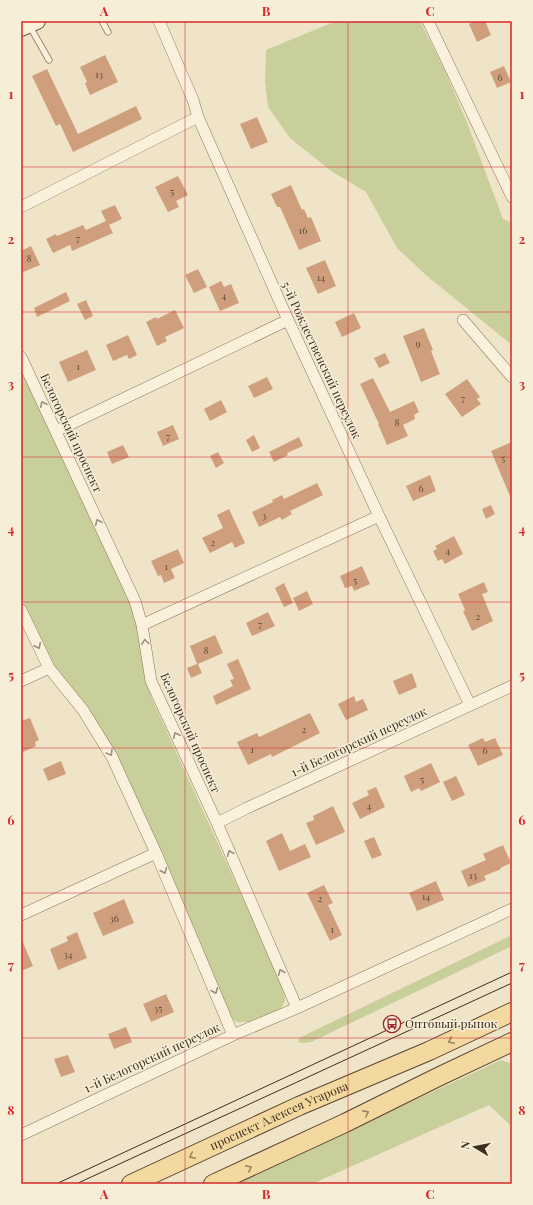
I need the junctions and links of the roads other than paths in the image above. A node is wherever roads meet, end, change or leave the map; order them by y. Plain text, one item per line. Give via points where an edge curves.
1 (102, 21) edge
2 (159, 21) edge
3 (428, 21) edge
4 (29, 25) edge
5 (108, 32) dead end
6 (49, 60) dead end
7 (198, 117) junction
8 (512, 197) edge
9 (21, 207) edge
10 (288, 320) junction
11 (463, 320) dead end
12 (21, 357) edge
13 (512, 377) edge
14 (56, 431) junction
15 (379, 516) junction
16 (21, 610) edge
17 (142, 624) junction
18 (48, 668) junction
19 (21, 681) edge
20 (512, 686) edge
21 (470, 705) junction
22 (217, 823) junction
23 (156, 853) junction
24 (512, 909) edge
25 (21, 915) edge
26 (296, 1008) junction
27 (512, 1012) edge
28 (233, 1034) junction
29 (512, 1042) edge
30 (429, 1051) junction
31 (440, 1076) junction
32 (21, 1135) edge
33 (131, 1184) edge
34 (213, 1184) edge

1 - 5 lane
2 - 7 street, 5-й Рождественский переулок
3 - 8 street
4 - 6 lane
7 - 9 street
7 - 10 street, 5-й Рождественский переулок
10 - 14 street
10 - 15 street, 5-й Рождественский переулок
11 - 13 street
14 -> 12 street, Белогорский проспект
17 -> 14 street, Белогорский проспект via 135,601
15 - 17 street
15 - 21 street, 5-й Рождественский переулок
16 -> 18 street
22 -> 17 street, Белогорский проспект via 150,681
18 - 19 street
18 -> 23 street via 83,710 112,757
20 - 21 street, 1-й Белогорский переулок
21 - 22 street, 1-й Белогорский переулок
26 -> 22 street, Белогорский проспект
23 - 25 street
23 -> 28 street
24 - 26 street, 1-й Белогорский переулок
26 - 28 street, 1-й Белогорский переулок
27 -> 30 main road, проспект Алексея Угарова
28 - 32 street, 1-й Белогорский переулок
29 - 31 main road
30 - 31 main road
30 -> 33 main road, проспект Алексея Угарова via 299,1106
34 -> 31 main road

